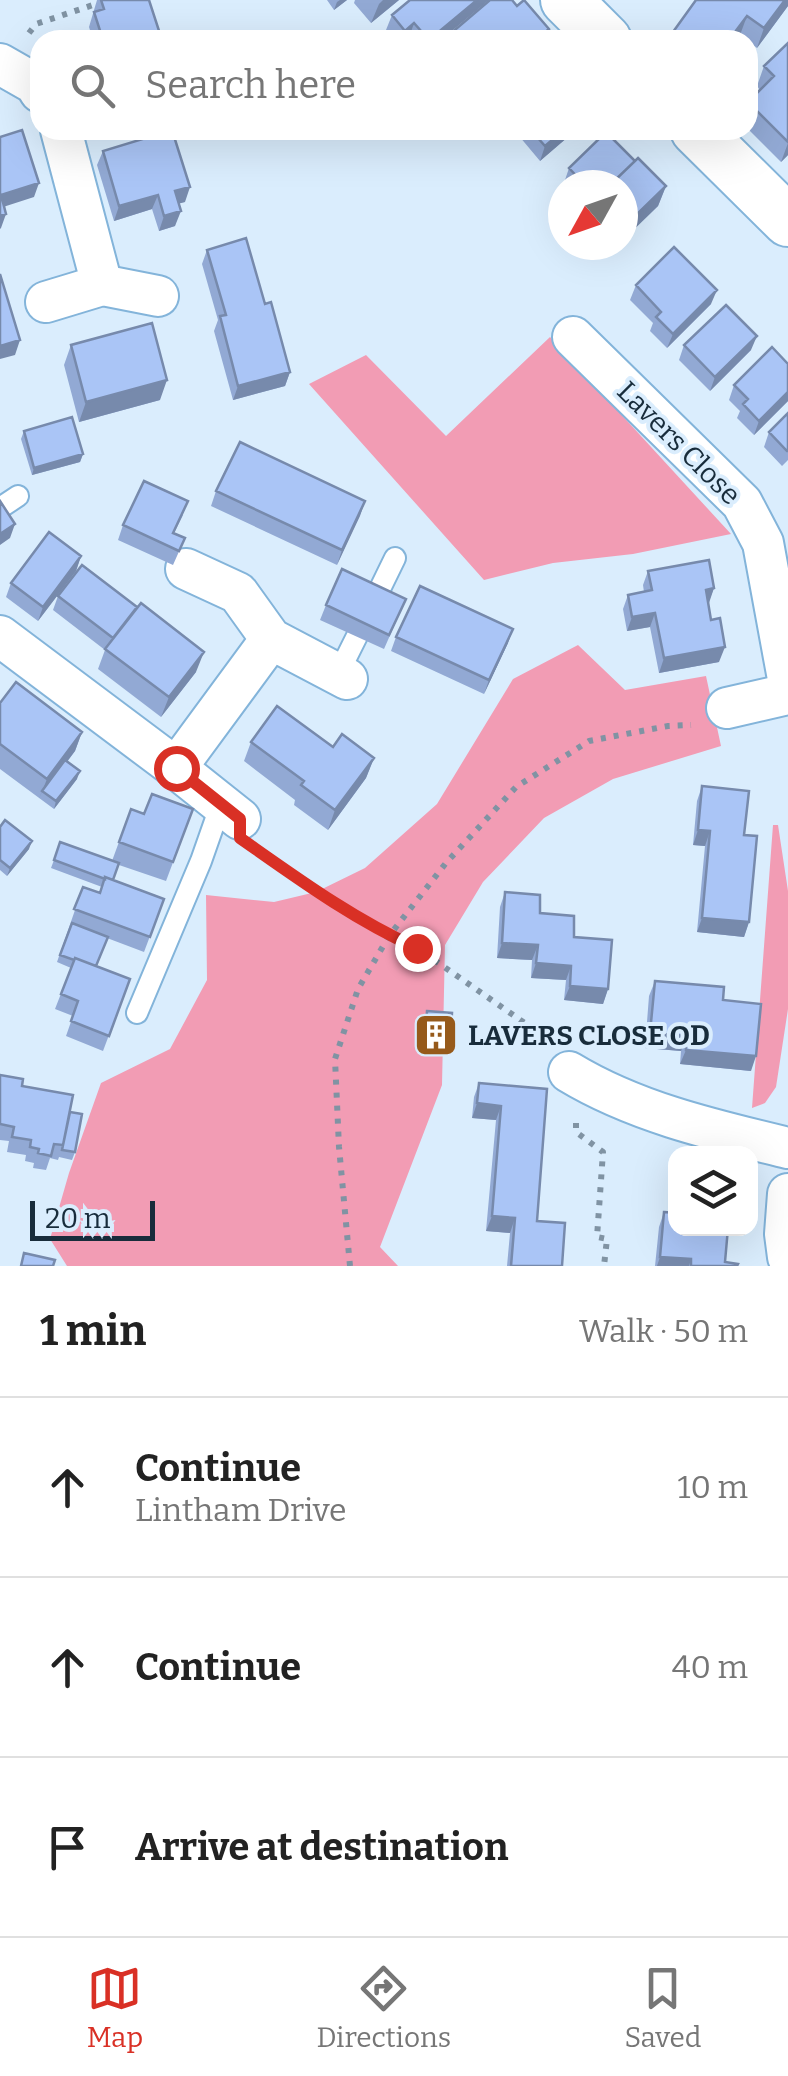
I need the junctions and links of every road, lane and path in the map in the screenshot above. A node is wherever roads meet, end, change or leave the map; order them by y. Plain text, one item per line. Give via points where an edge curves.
1 (108, 0) edge
2 (566, 0) edge
3 (36, 24) dead end
4 (596, 30) edge
5 (0, 64) edge
6 (30, 81) edge
7 (64, 140) edge
8 (706, 140) edge
9 (788, 221) edge
10 (102, 285) junction
11 (158, 296) dead end
12 (46, 302) dead end
13 (574, 336) dead end
14 (395, 558) dead end
15 (186, 569) dead end
16 (374, 601) edge
17 (357, 636) edge
18 (272, 639) junction
19 (2, 641) edge
20 (343, 677) joint
21 (788, 679) edge
22 (788, 694) edge
23 (728, 708) joint
24 (176, 768) junction
25 (231, 811) junction
26 (389, 936) junction
27 (137, 1013) dead end
28 (572, 1074) junction
29 (788, 1148) edge
30 (350, 1266) edge
31 (604, 1266) edge

1 - 3 path
2 - 4 street
5 - 6 street
7 - 10 street
8 - 9 street
10 - 11 street
10 - 12 street
13 - 21 street, Lavers Close via 742,503 762,542
14 - 16 lane
15 - 18 street via 238,593
17 - 20 lane
18 - 20 street
18 - 24 street
19 - 24 street
22 - 23 street
23 - 26 path via 714,724 589,741 516,786
24 - 25 street
25 - 26 path via 240,838
25 - 27 lane via 201,860
26 - 28 path via 417,948 560,1048
26 - 30 path via 358,989 335,1059
28 - 29 street via 658,1112
28 - 31 path via 576,1132 603,1152 597,1237 607,1238

